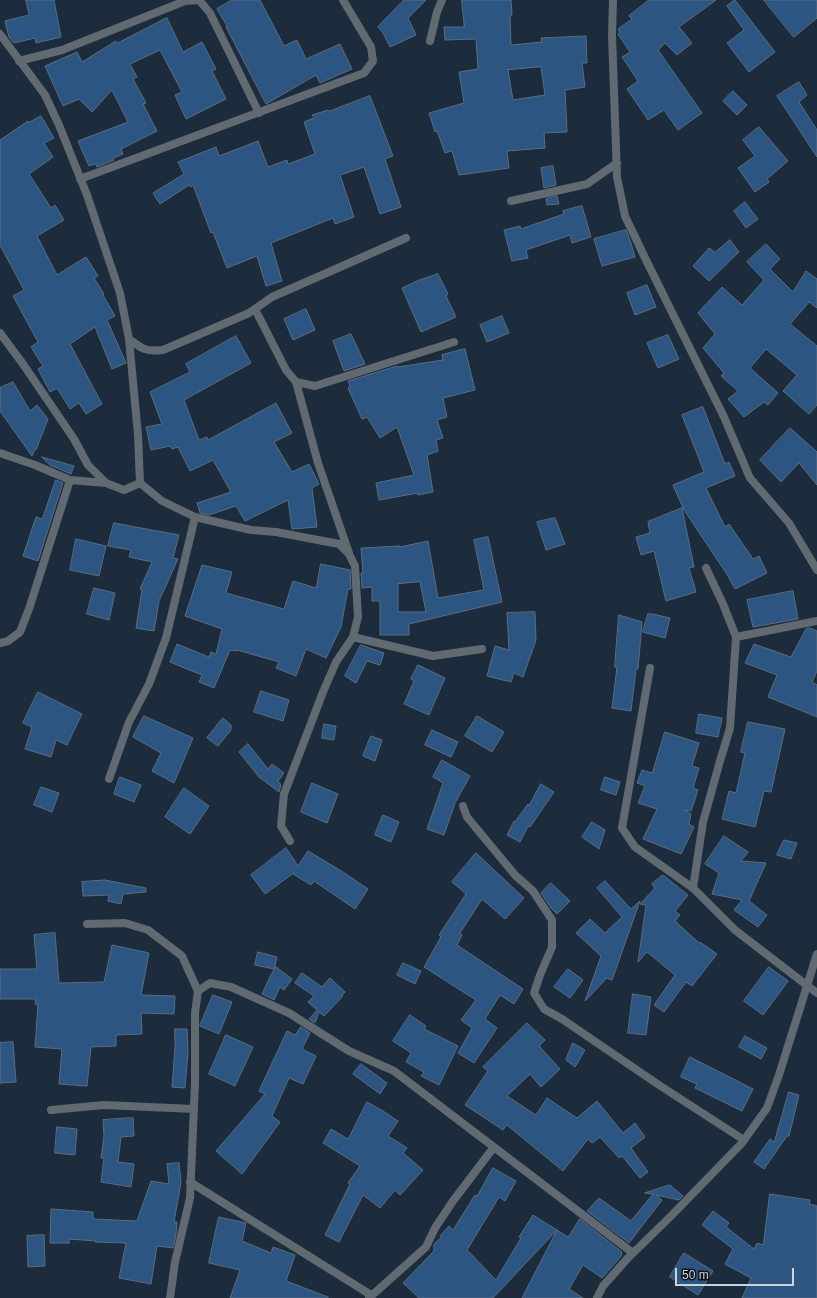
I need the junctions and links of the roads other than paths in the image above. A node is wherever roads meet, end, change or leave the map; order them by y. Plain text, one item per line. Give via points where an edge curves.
1 (343, 0) edge
2 (442, 0) edge
3 (613, 0) edge
4 (0, 34) edge
5 (430, 41) dead end
6 (19, 61) junction
7 (259, 113) junction
8 (616, 163) junction
9 (80, 179) junction
10 (511, 201) dead end
11 (406, 238) dead end
12 (255, 309) junction
13 (0, 333) edge
14 (129, 339) junction
15 (454, 342) dead end
16 (296, 382) junction
17 (0, 453) edge
18 (70, 480) junction
19 (106, 483) junction
20 (140, 484) junction
21 (195, 517) junction
22 (349, 554) junction
23 (706, 568) dead end
24 (817, 570) edge
25 (817, 621) edge
26 (736, 636) junction
27 (353, 637) junction
28 (0, 643) edge
29 (482, 649) dead end
30 (650, 668) dead end
31 (109, 779) dead end
32 (463, 806) dead end
33 (290, 841) dead end
34 (693, 888) junction
35 (87, 924) dead end
36 (817, 954) edge
37 (807, 986) junction
38 (198, 991) junction
39 (817, 993) edge
40 (194, 1109) junction
41 (51, 1110) dead end
42 (744, 1140) junction
43 (494, 1147) junction
44 (190, 1182) junction
45 (633, 1253) junction
46 (370, 1296) edge
47 (170, 1298) edge
48 (597, 1298) edge

1 - 7 street via 371,47 373,60 364,73
2 - 5 street
3 - 8 street
4 - 6 street
6 - 7 street via 62,50 185,1 200,0 210,12
6 - 9 street via 45,95
7 - 9 street
8 - 10 street via 587,184
8 - 24 street via 625,216 724,417 750,478 789,523
9 - 14 street via 120,293
11 - 12 street via 272,297
12 - 14 street via 163,350 142,349
12 - 16 street via 286,370
13 - 19 street via 74,439 88,465
14 - 20 street
15 - 16 street via 315,386
16 - 22 street via 318,463
17 - 18 street
18 - 19 street
18 - 28 street via 20,632 8,641
19 - 20 street via 124,490
20 - 21 street via 162,501
21 - 22 street via 251,530 339,544
21 - 31 street via 166,638 149,684 129,722
22 - 27 street via 355,566 358,617
23 - 26 street
25 - 26 street
26 - 34 street via 730,728 703,822
27 - 29 street via 433,656
27 - 33 street via 336,662 284,794 281,826
30 - 34 street via 622,828 635,847
32 - 42 street via 467,817 515,875 533,891 552,920 552,947 534,993 544,1009
34 - 37 street via 735,930
35 - 38 street via 125,923 148,930 182,956
36 - 37 street
37 - 39 street
37 - 42 street via 767,1108
38 - 40 street via 195,1013
38 - 43 street via 210,983 231,987 289,1013 349,1051 394,1071
40 - 41 street via 104,1105
40 - 44 street
42 - 45 street
43 - 45 street
43 - 46 street via 453,1201 426,1247
44 - 46 street
44 - 47 street via 190,1198 175,1262
45 - 48 street via 603,1286

